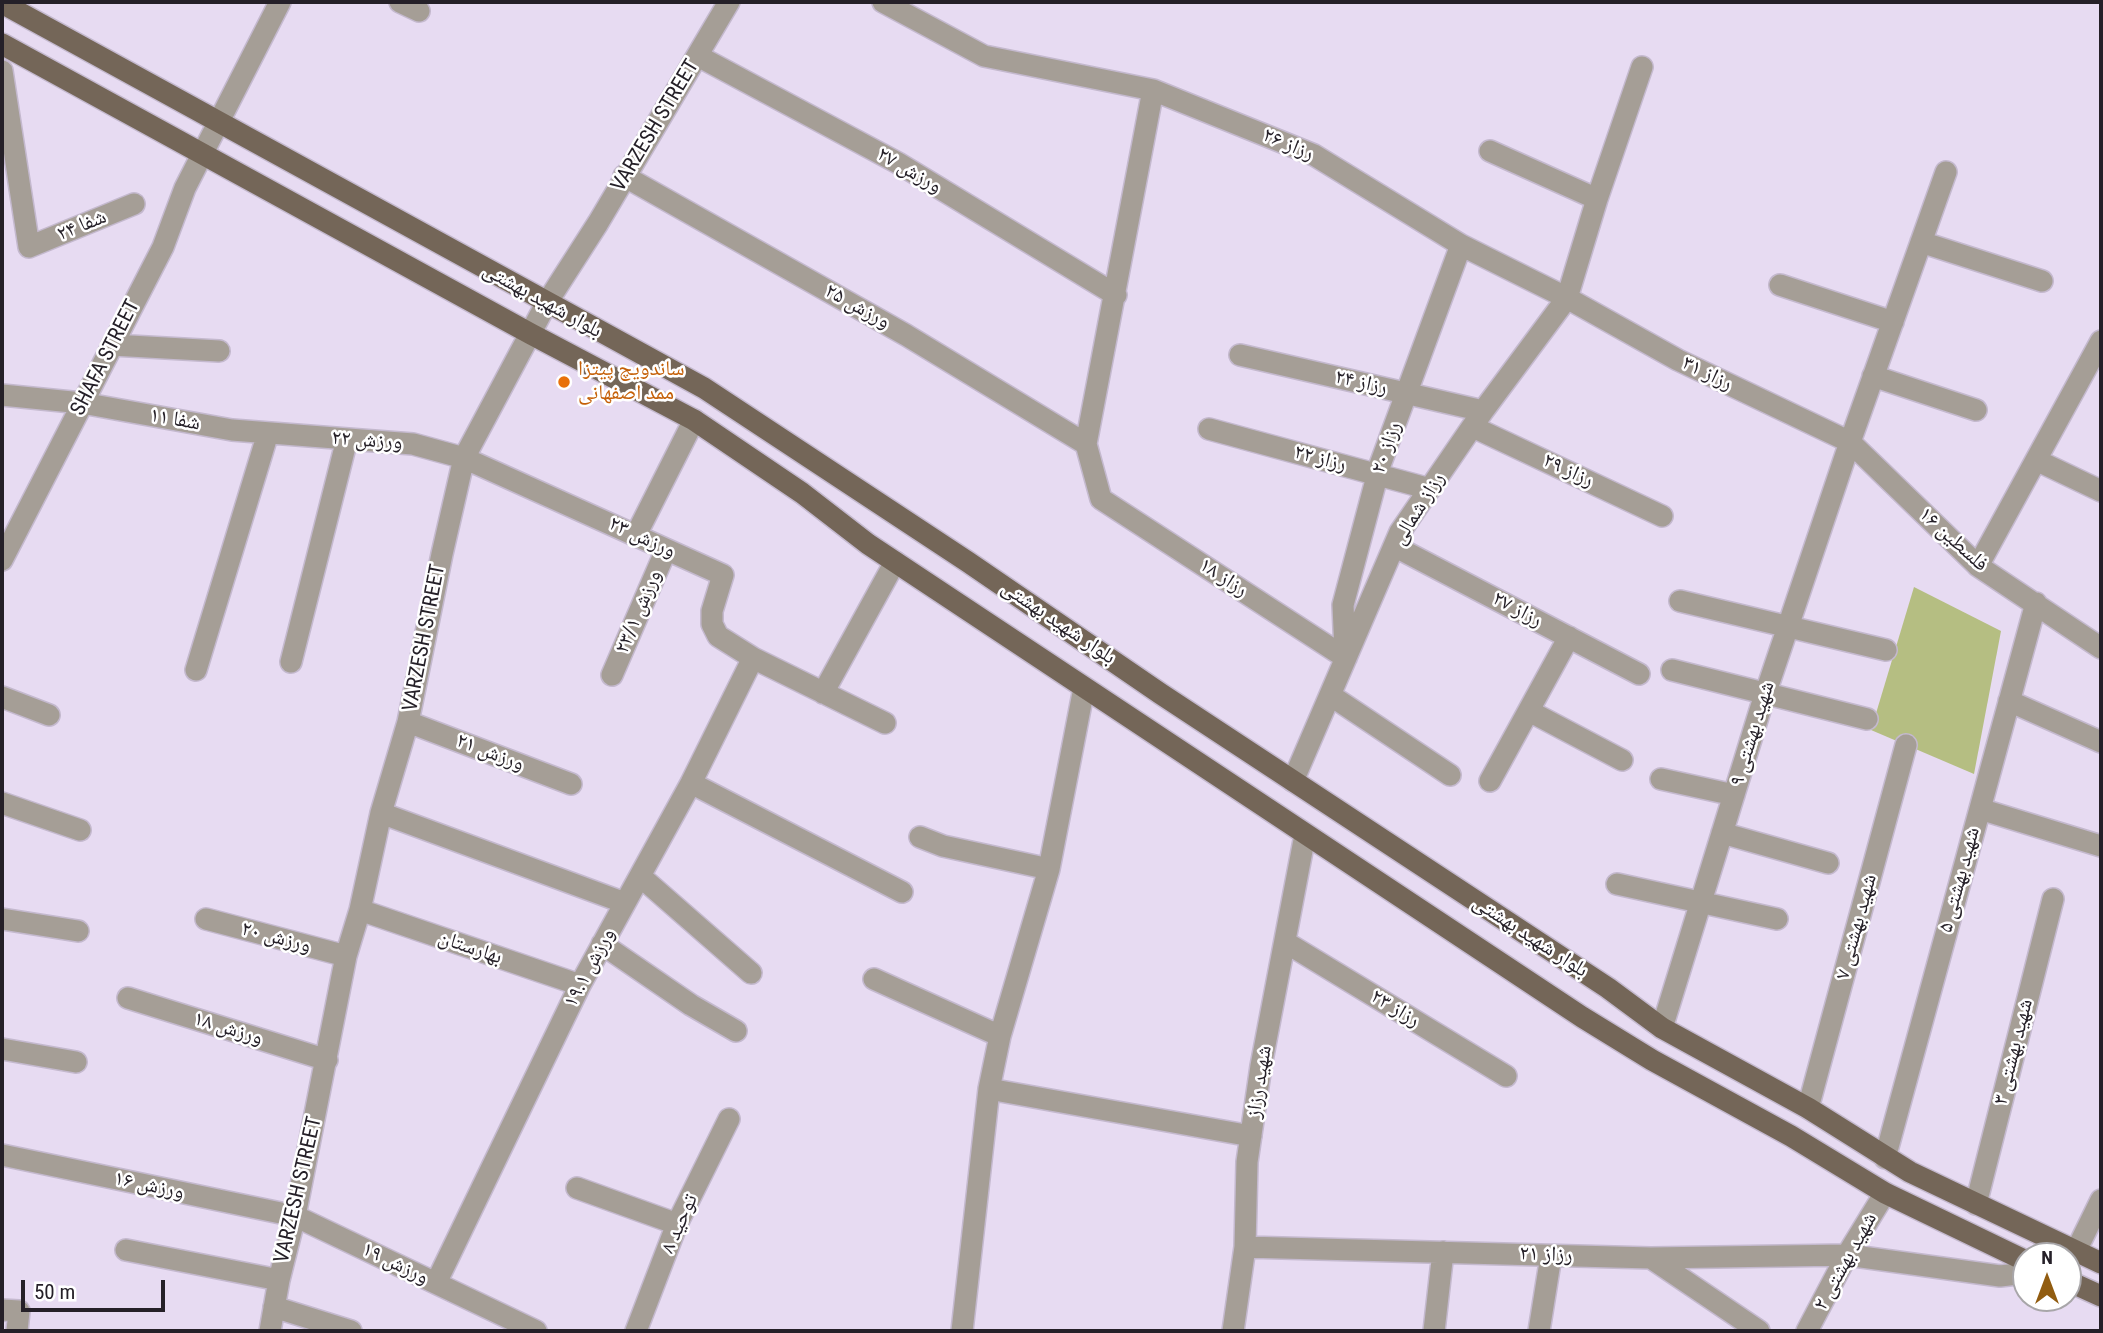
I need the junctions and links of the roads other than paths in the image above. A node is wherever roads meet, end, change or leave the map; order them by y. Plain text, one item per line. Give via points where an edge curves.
1 (280, 2) edge
2 (729, 2) edge
3 (883, 2) edge
4 (2, 3) edge
5 (2, 44) edge
6 (698, 56) junction
7 (1642, 68) dead end
8 (2, 72) edge
9 (1153, 90) junction
10 (217, 122) junction
11 (202, 152) junction
12 (1490, 152) dead end
13 (1946, 172) dead end
14 (624, 176) junction
15 (1597, 199) junction
16 (134, 204) dead end
17 (1921, 243) junction
18 (1461, 245) junction
19 (2042, 281) dead end
20 (1780, 285) dead end
21 (1116, 295) junction
22 (1567, 298) junction
23 (546, 304) junction
24 (1893, 322) junction
25 (531, 334) junction
26 (2101, 341) edge
27 (112, 345) junction
28 (219, 351) dead end
29 (1240, 355) dead end
30 (1873, 376) junction
31 (1406, 394) junction
32 (2, 395) edge
33 (82, 403) junction
34 (1976, 410) dead end
35 (1478, 419) junction
36 (694, 420) junction
37 (1209, 429) dead end
38 (268, 433) junction
39 (347, 439) junction
40 (1850, 442) junction
41 (1086, 444) junction
42 (464, 458) junction
43 (2035, 460) junction
44 (1378, 475) junction
45 (1430, 489) junction
46 (2101, 491) edge
47 (1662, 516) dead end
48 (636, 535) junction
49 (1394, 546) junction
50 (666, 550) junction
51 (2, 560) edge
52 (895, 562) junction
53 (1978, 566) junction
54 (1680, 601) dead end
55 (2035, 603) junction
56 (1788, 627) junction
57 (1569, 637) junction
58 (2101, 648) edge
59 (1886, 650) dead end
60 (753, 658) junction
61 (1346, 658) junction
62 (291, 662) dead end
63 (196, 670) dead end
64 (1672, 670) dead end
65 (1639, 674) dead end
66 (612, 675) dead end
67 (1149, 685) junction
68 (1084, 688) junction
69 (823, 693) junction
70 (1766, 693) junction
71 (1330, 695) junction
72 (2, 697) edge
73 (2009, 701) junction
74 (1529, 711) junction
75 (49, 716) dead end
76 (1127, 717) junction
77 (1867, 719) dead end
78 (408, 722) junction
79 (885, 723) dead end
80 (2101, 742) edge
81 (1906, 745) dead end
82 (1622, 760) dead end
83 (1450, 775) dead end
84 (1661, 779) dead end
85 (1293, 781) junction
86 (1490, 781) dead end
87 (691, 783) junction
88 (571, 784) dead end
89 (1734, 795) junction
90 (2, 803) edge
91 (1980, 809) junction
92 (381, 813) junction
93 (80, 830) dead end
94 (1722, 833) junction
95 (1305, 835) junction
96 (920, 837) dead end
97 (2101, 846) edge
98 (1828, 863) dead end
99 (1049, 869) junction
100 (640, 876) junction
101 (1617, 884) dead end
102 (902, 892) dead end
103 (2053, 900) dead end
104 (625, 903) junction
105 (1701, 903) junction
106 (360, 910) junction
107 (2, 919) edge
108 (206, 919) dead end
109 (1777, 919) dead end
110 (78, 931) dead end
111 (1285, 942) junction
112 (602, 944) junction
113 (346, 956) junction
114 (751, 973) dead end
115 (874, 979) dead end
116 (580, 985) junction
117 (128, 998) dead end
118 (1662, 1028) junction
119 (736, 1031) dead end
120 (1000, 1036) junction
121 (2, 1049) edge
122 (327, 1060) junction
123 (76, 1062) dead end
124 (1506, 1076) dead end
125 (989, 1088) junction
126 (1808, 1108) junction
127 (729, 1119) dead end
128 (1251, 1136) junction
129 (2, 1155) edge
130 (1885, 1157) junction
131 (577, 1188) dead end
132 (1885, 1193) junction
133 (2101, 1200) edge
134 (1976, 1204) junction
135 (295, 1216) junction
136 (677, 1224) junction
137 (2057, 1242) edge
138 (2080, 1242) edge
139 (1245, 1247) junction
140 (126, 1250) dead end
141 (1443, 1252) junction
142 (2012, 1254) edge
143 (2082, 1254) edge
144 (1847, 1255) junction
145 (1551, 1256) junction
146 (1650, 1258) junction
147 (2101, 1263) edge
148 (2012, 1275) edge
149 (279, 1280) junction
150 (436, 1283) junction
151 (2082, 1287) edge
152 (2101, 1296) edge
153 (274, 1307) junction
154 (2, 1310) edge
155 (17, 1331) edge
156 (270, 1331) edge
157 (351, 1331) edge
158 (536, 1331) edge
159 (636, 1331) edge
160 (962, 1331) edge
161 (1234, 1331) edge
162 (1434, 1331) edge
163 (1539, 1331) edge
164 (1759, 1331) edge
165 (1807, 1331) edge

1 - 10 street
2 - 6 street, VARZESH STREET
3 - 9 street, رزاز ۲۶ via 984,56
4 - 10 main road, بلوار شهید بهشتی
5 - 11 main road, بلوار شهید بهشتی
6 - 14 street, VARZESH STREET
6 - 21 street, ورزش ۲۷ via 898,163
7 - 15 street, رزاز شمالی
8 - 16 street, شفا ۲۴ via 29,247
9 - 18 street, رزاز ۲۶ via 1314,155
9 - 21 street
10 - 11 street, SHAFA STREET
10 - 23 main road, بلوار شهید بهشتی
11 - 25 main road, بلوار شهید بهشتی
11 - 27 street, SHAFA STREET via 163,247
12 - 15 street
13 - 17 street, شهید بهشتی ۹
14 - 23 street, VARZESH STREET
14 - 41 street, ورزش ۲۵ via 906,335
15 - 22 street, رزاز شمالی
17 - 19 street
17 - 24 street, شهید بهشتی ۹
18 - 22 street, رزاز ۲۶
18 - 31 street, رزاز ۲۰
20 - 24 street
21 - 41 street
22 - 35 street, رزاز شمالی
22 - 40 street, رزاز ۳۱ via 1678,360
23 - 25 street, VARZESH STREET
23 - 67 main road, بلوار شهید بهشتی via 704,388
24 - 30 street, شهید بهشتی ۹
25 - 36 main road, بلوار شهید بهشتی
25 - 42 street, VARZESH STREET
26 - 43 street
27 - 28 street
27 - 33 street, SHAFA STREET
29 - 31 street, رزاز ۲۴
30 - 34 street
30 - 40 street, شهید بهشتی ۹
31 - 35 street, رزاز ۲۴
31 - 44 street, رزاز ۲۰
32 - 33 street, شفا ۱۱
33 - 38 street, شفا ۱۱
33 - 51 street, SHAFA STREET
35 - 45 street, رزاز شمالی
35 - 47 street, رزاز ۲۹
36 - 48 street
36 - 52 main road, بلوار شهید بهشتی
37 - 44 street, رزاز ۲۲
38 - 39 street, ورزش ۲۲
38 - 63 street
39 - 42 street, ورزش ۲۲ via 413,444
39 - 62 street
40 - 53 street, فلسطین ۱۶
40 - 56 street, شهید بهشتی ۹
41 - 61 street, رزاز ۱۸ via 1101,499
42 - 48 street, ورزش ۲۳
42 - 78 street, VARZESH STREET
43 - 46 street
43 - 53 street
44 - 45 street, رزاز ۲۲
44 - 61 street, رزاز ۲۰ via 1343,605
45 - 49 street, رزاز شمالی
48 - 50 street, ورزش ۲۳
49 - 57 street, رزاز ۲۷
49 - 61 street, رزاز شمالی
50 - 60 street, ورزش ۲۳ via 723,575 712,624 718,636
50 - 66 street, ورزش ۲۳/۱
52 - 68 main road, بلوار شهید بهشتی
52 - 69 street
53 - 55 street, فلسطین ۱۶
54 - 56 street
55 - 58 street, فلسطین ۱۶
55 - 73 street, شهید بهشتی ۵
56 - 59 street
56 - 70 street, شهید بهشتی ۹
57 - 65 street, رزاز ۲۷
57 - 74 street
60 - 69 street
60 - 87 street, ورزش ۱۹.۱
61 - 71 street, رزاز شمالی
64 - 70 street
67 - 76 main road
67 - 85 main road, بلوار شهید بهشتی
68 - 76 main road, بلوار شهید بهشتی
68 - 99 street
69 - 79 street
70 - 77 street
70 - 89 street, شهید بهشتی ۹
71 - 83 street
71 - 85 street, رزاز شمالی
72 - 75 street
73 - 80 street
73 - 91 street, شهید بهشتی ۵
74 - 82 street
74 - 86 street
76 - 95 main road, بلوار شهید بهشتی
78 - 88 street, ورزش ۲۱
78 - 92 street, VARZESH STREET
81 - 126 street, شهید بهشتی ۷
84 - 89 street
85 - 118 main road, بلوار شهید بهشتی
87 - 100 street, ورزش ۱۹.۱
87 - 102 street
89 - 94 street, شهید بهشتی ۹
90 - 93 street
91 - 97 street
91 - 130 street, شهید بهشتی ۵
92 - 104 street
92 - 106 street, VARZESH STREET
94 - 98 street
94 - 105 street, شهید بهشتی ۹
95 - 111 street, شهید رزاز
95 - 132 main road, بلوار شهید بهشتی via 1652,1060
96 - 99 street
99 - 120 street
100 - 104 street, ورزش ۱۹.۱
100 - 114 street
101 - 105 street
103 - 134 street, شهید بهشتی ۳
104 - 112 street, ورزش ۱۹.۱
105 - 109 street
105 - 118 street, شهید بهشتی ۹
106 - 113 street, VARZESH STREET
106 - 116 street, بهارستان
107 - 110 street
108 - 113 street, ورزش ۲۰
111 - 124 street, رزاز ۲۳
111 - 128 street, شهید رزاز
112 - 116 street, ورزش ۱۹.۱
112 - 119 street
113 - 122 street, VARZESH STREET
115 - 120 street
116 - 150 street, ورزش ۱۹.۱
117 - 122 street, ورزش ۱۸
118 - 126 main road, بلوار شهید بهشتی
120 - 125 street
121 - 123 street
122 - 135 street, VARZESH STREET
125 - 128 street
125 - 160 street
126 - 130 main road, بلوار شهید بهشتی
127 - 136 street, توحید ۸
128 - 139 street, شهید رزاز
129 - 135 street, ورزش ۱۶
130 - 134 main road, بلوار شهید بهشتی
131 - 136 street
132 - 142 main road, بلوار شهید بهشتی
132 - 144 street, شهید بهشتی ۲
133 - 138 street
134 - 137 main road, بلوار شهید بهشتی
135 - 149 street, VARZESH STREET
135 - 150 street, ورزش ۱۹
136 - 159 street, توحید ۸
139 - 141 street, رزاز ۲۱
139 - 161 street, شهید رزاز
140 - 149 street
141 - 145 street, رزاز ۲۱
141 - 162 street
143 - 147 main road, بلوار شهید بهشتی
144 - 146 street, رزاز ۲۱
144 - 148 street, رزاز ۲۱
144 - 165 street, شهید بهشتی ۲
145 - 146 street, رزاز ۲۱
145 - 163 street
146 - 164 street
149 - 153 street, VARZESH STREET
150 - 158 street, ورزش ۱۹
151 - 152 main road
153 - 156 street, VARZESH STREET
153 - 157 street
154 - 155 street via 19,1311

